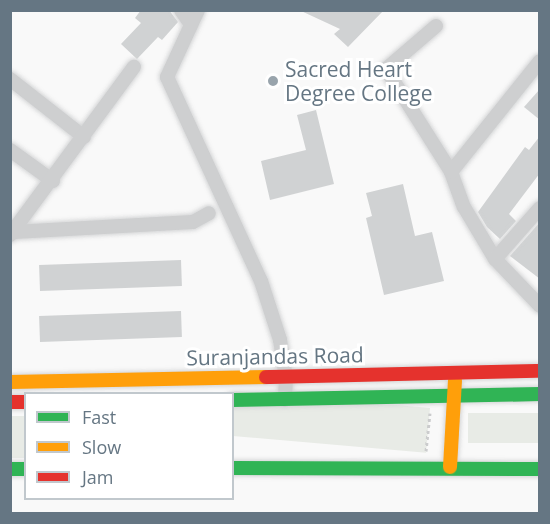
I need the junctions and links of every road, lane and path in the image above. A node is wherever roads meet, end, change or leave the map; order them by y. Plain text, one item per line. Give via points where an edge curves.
1 (181, 10) edge
2 (198, 10) edge
3 (191, 25) junction
4 (436, 26) dead end
5 (540, 61) edge
6 (134, 67) dead end
7 (10, 79) edge
8 (84, 136) junction
9 (10, 150) edge
10 (451, 172) junction
11 (53, 181) junction
12 (540, 208) edge
13 (209, 213) dead end
14 (12, 232) edge
15 (495, 259) junction
16 (540, 306) edge
17 (540, 371) edge
18 (456, 373) junction
19 (286, 378) junction
20 (10, 382) edge
21 (540, 394) edge
22 (453, 396) junction
23 (234, 400) edge
24 (285, 400) junction
25 (430, 408) dead end
26 (426, 453) dead end
27 (450, 467) junction
28 (234, 468) edge
29 (540, 469) edge

1 - 3 street
2 - 3 street
3 - 19 street via 167,77 261,281 280,340
4 - 10 street via 386,69
5 - 10 street
6 - 8 street
7 - 8 street
8 - 11 street
9 - 11 street
10 - 15 street via 464,207
11 - 14 street
12 - 15 street
13 - 14 street via 193,222
15 - 16 street
17 - 18 main road, Suranjandas Road
18 - 19 main road, Suranjandas Road
18 - 22 main road
19 - 20 main road, Suranjandas Road
19 - 24 street
21 - 22 main road, Suranjandas Road
22 - 24 main road, Suranjandas Road
22 - 27 main road
23 - 24 main road, Suranjandas Road
25 - 26 path
27 - 28 main road
27 - 29 main road

